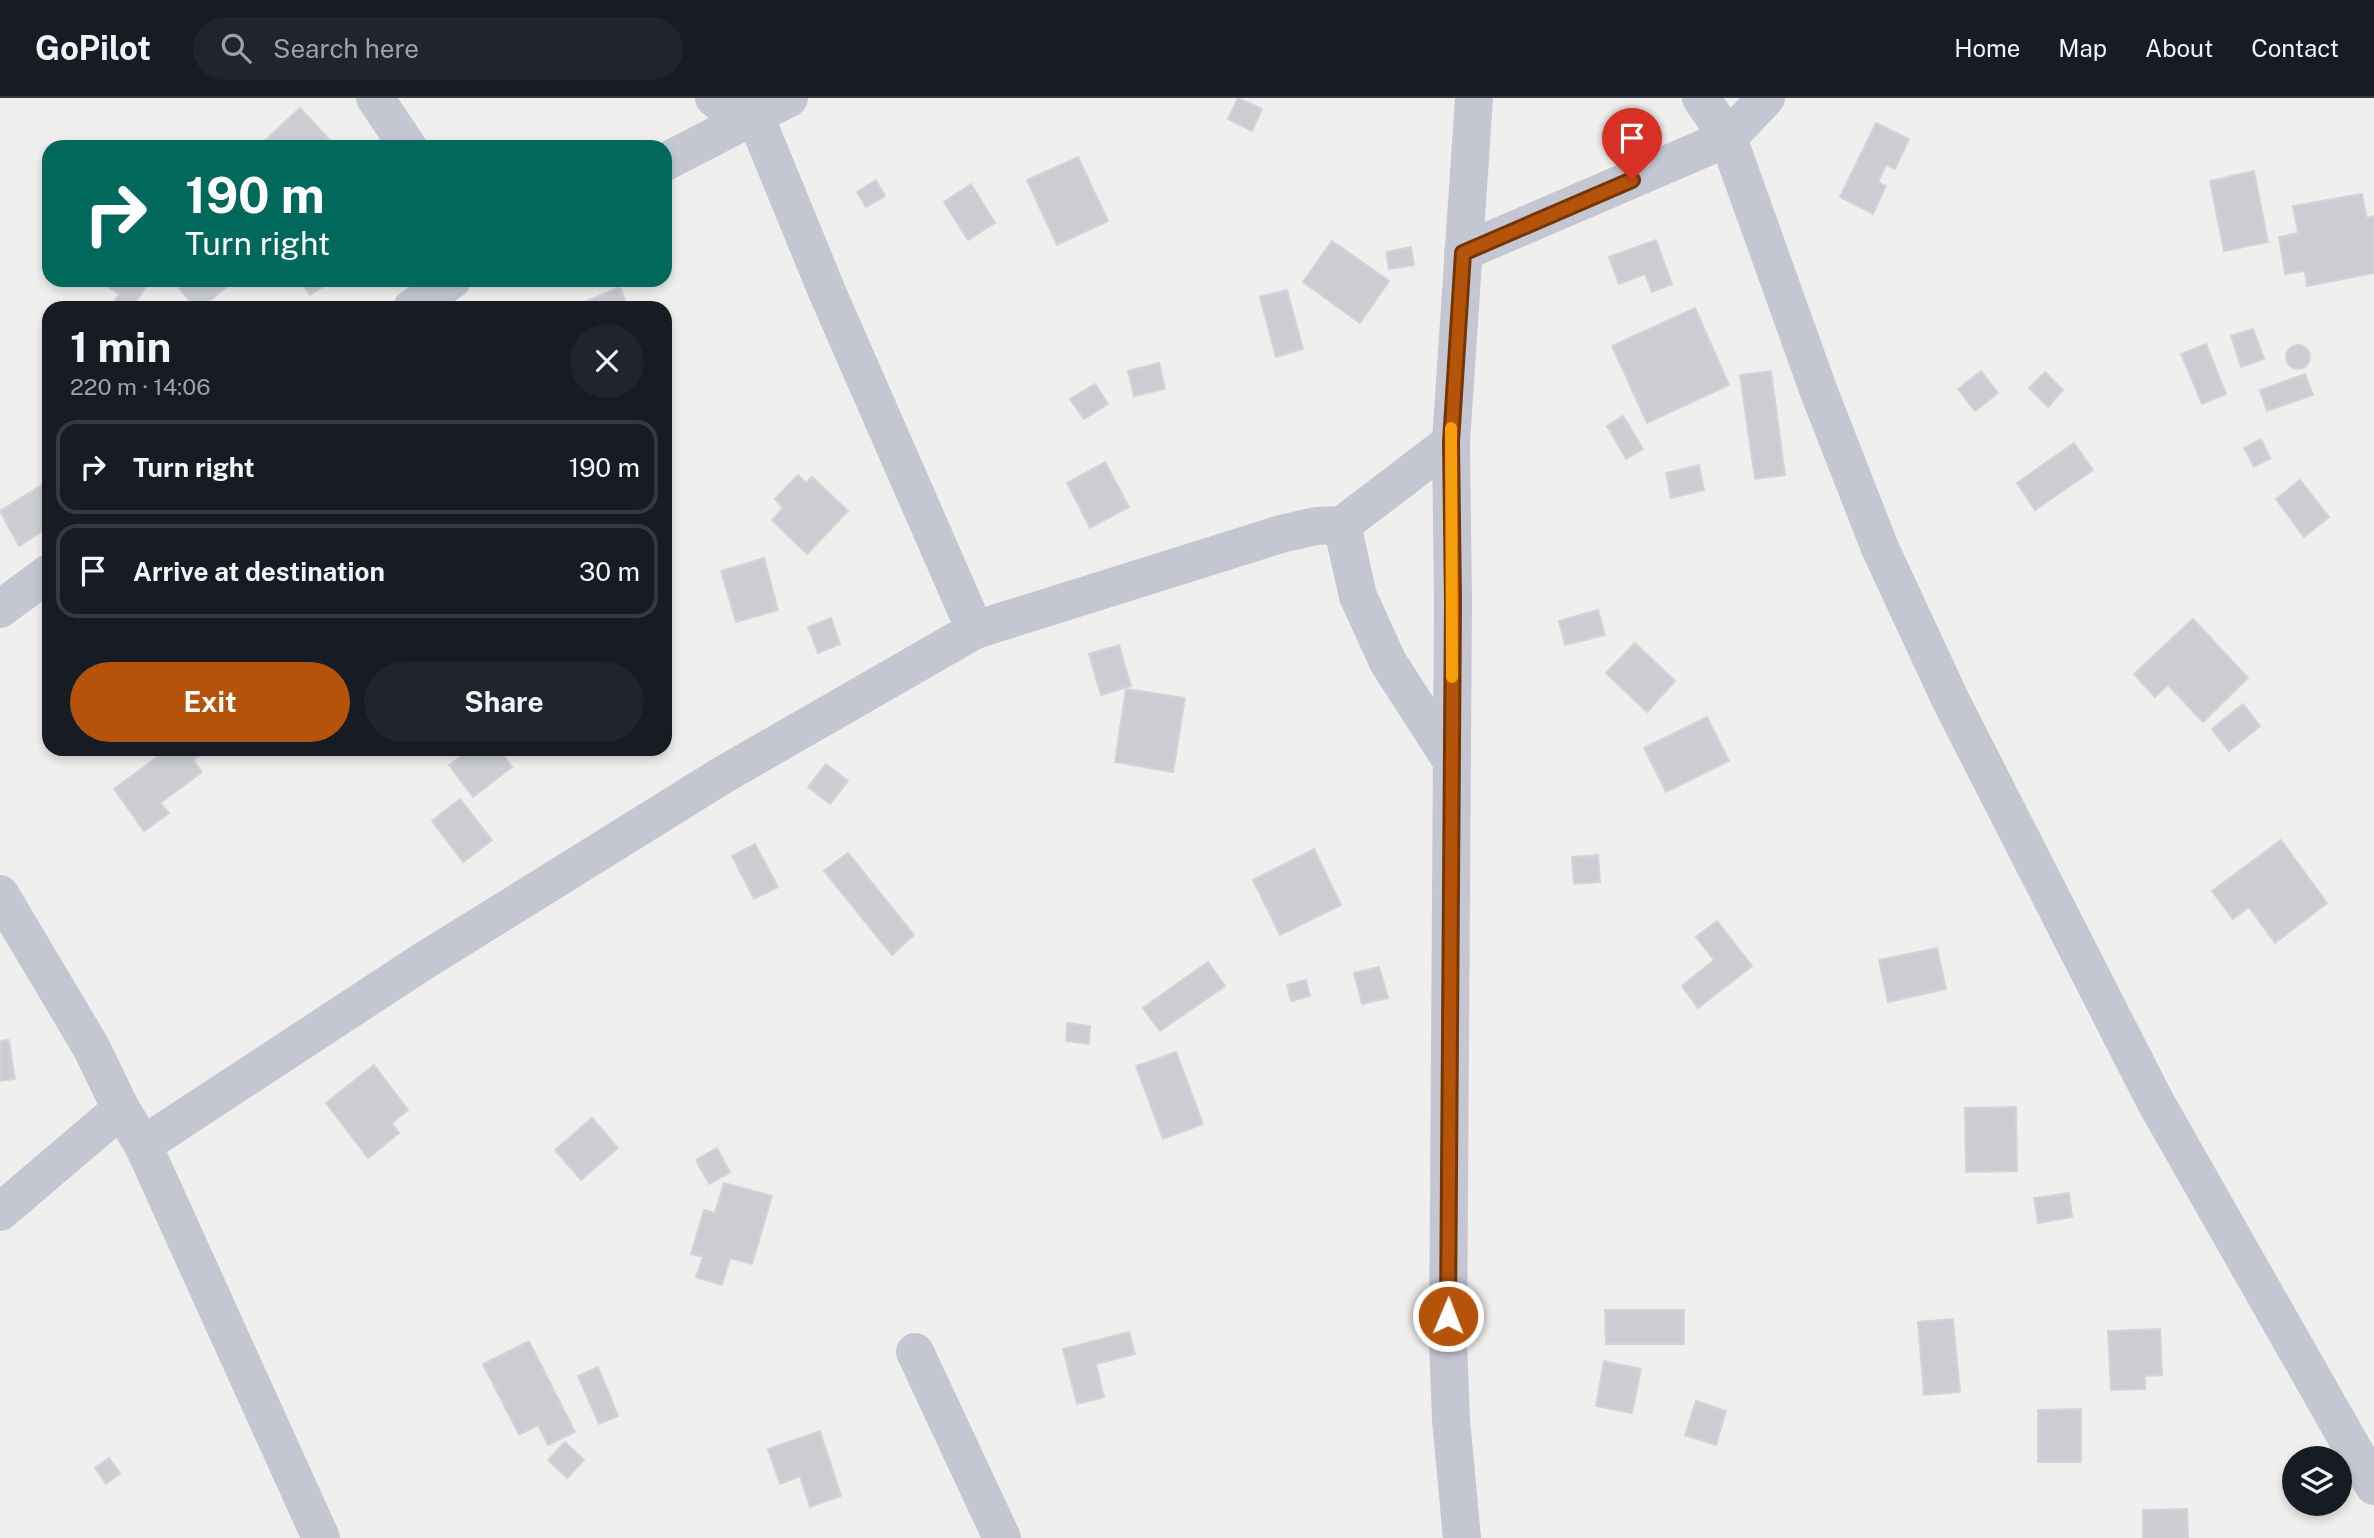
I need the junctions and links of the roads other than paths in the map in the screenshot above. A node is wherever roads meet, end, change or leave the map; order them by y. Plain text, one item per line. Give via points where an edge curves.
1 (375, 98) edge
2 (714, 98) edge
3 (789, 98) edge
4 (1474, 98) edge
5 (1701, 98) edge
6 (1766, 98) edge
7 (755, 116) junction
8 (1728, 138) junction
9 (403, 140) edge
10 (672, 158) edge
11 (1463, 253) junction
12 (442, 287) edge
13 (422, 301) edge
14 (1451, 442) junction
15 (1342, 525) junction
16 (42, 578) edge
17 (0, 609) edge
18 (975, 629) junction
19 (1451, 760) junction
20 (0, 894) edge
21 (121, 1109) junction
22 (142, 1145) junction
23 (0, 1212) edge
24 (915, 1352) dead end
25 (2374, 1486) edge
26 (321, 1538) edge
27 (1002, 1538) edge
28 (1462, 1538) edge

1 - 9 street
2 - 7 street
3 - 7 street
4 - 11 street
5 - 8 street
6 - 8 street
7 - 10 street
7 - 18 street
8 - 11 street
8 - 25 street via 1880,548 1951,702 2155,1101
11 - 14 street
12 - 13 street
14 - 15 street
14 - 19 street
15 - 18 street via 1281,534
15 - 19 street via 1358,596 1388,662
16 - 17 street
18 - 22 street via 722,776 422,962
19 - 28 street via 1448,1342
20 - 21 street via 91,1047
21 - 22 street
21 - 23 street
22 - 26 street
24 - 27 street

